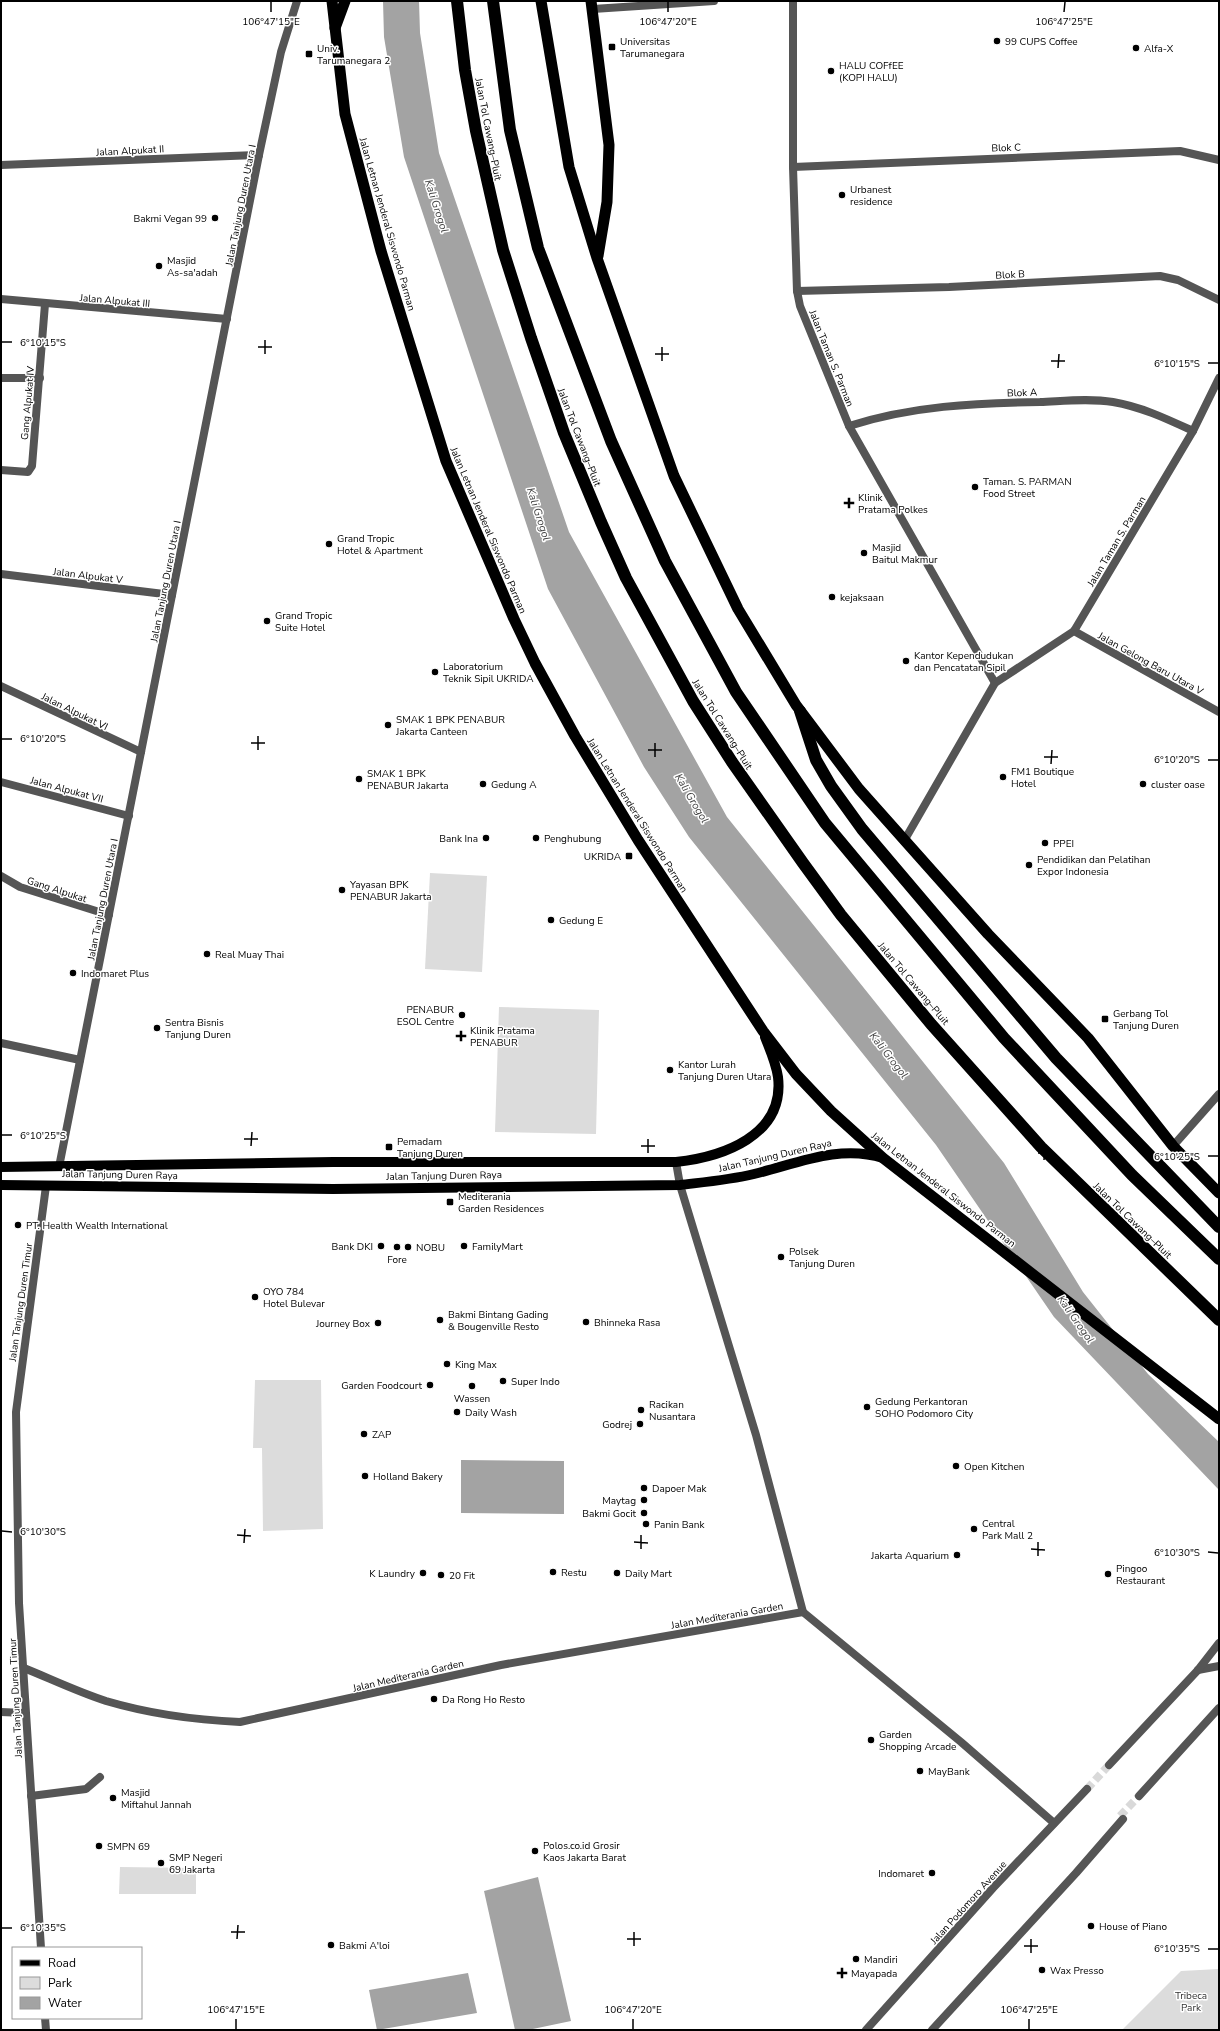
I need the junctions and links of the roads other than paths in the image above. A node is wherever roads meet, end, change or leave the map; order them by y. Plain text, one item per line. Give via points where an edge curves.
1 (297, 1) edge
2 (332, 1) edge
3 (345, 1) edge
4 (457, 1) edge
5 (494, 1) edge
6 (541, 1) edge
7 (714, 1) edge
8 (794, 1) edge
9 (592, 5) edge
10 (334, 30) junction
11 (259, 155) junction
12 (1219, 160) edge
13 (1, 165) edge
14 (793, 167) junction
15 (597, 258) junction
16 (798, 291) junction
17 (1, 299) edge
18 (1219, 300) edge
19 (45, 304) junction
20 (227, 319) junction
21 (1, 378) edge
22 (40, 378) junction
23 (1219, 378) edge
24 (848, 426) junction
25 (1193, 431) junction
26 (1, 470) edge
27 (1, 574) edge
28 (172, 595) junction
29 (1074, 631) junction
30 (995, 683) junction
31 (1, 686) edge
32 (800, 711) junction
33 (1219, 712) edge
34 (141, 752) junction
35 (1, 782) edge
36 (128, 816) junction
37 (904, 841) junction
38 (1, 876) edge
39 (109, 915) junction
40 (763, 1031) junction
41 (1, 1043) edge
42 (80, 1060) junction
43 (1219, 1094) edge
44 (1173, 1146) junction
45 (883, 1158) junction
46 (676, 1162) junction
47 (1, 1167) edge
48 (59, 1167) junction
49 (1, 1185) edge
50 (680, 1185) junction
51 (46, 1186) junction
52 (1219, 1193) edge
53 (1219, 1227) edge
54 (1219, 1259) edge
55 (1219, 1320) edge
56 (1219, 1419) edge
57 (803, 1612) junction
58 (1219, 1643) edge
59 (1219, 1666) edge
60 (24, 1668) junction
61 (1198, 1670) junction
62 (1219, 1708) edge
63 (1, 1712) edge
64 (25, 1713) junction
65 (1219, 1716) edge
66 (1109, 1765) tunnel mouth
67 (100, 1777) dead end
68 (1087, 1789) tunnel mouth
69 (31, 1796) junction
70 (1121, 1818) tunnel mouth
71 (1054, 1822) junction
72 (41, 1947) edge
73 (45, 2019) edge
74 (46, 2030) edge
75 (866, 2030) edge
76 (932, 2030) edge

1 - 11 street, Jalan Tanjung Duren Utara I via 281,52
2 - 10 highway, Jalan Letnan Jenderal Siswondo Parman
3 - 10 highway, Jalan Letnan Jenderal Siswondo Parman
4 - 55 highway, Jalan Tol Cawang–Pluit via 465,70 482,159 503,250 531,338 564,433 604,529 626,578 693,701 732,762 841,915 932,1024 1041,1146
5 - 54 highway, Jalan Tol Cawang–Pluit via 510,130 538,248 612,441 665,561 736,692 825,823 1004,1038 1132,1175
6 - 15 highway via 569,167
7 - 9 street
8 - 14 street, Jalan Taman S. Parman
9 - 15 highway via 609,145 606,202
10 - 40 highway, Jalan Letnan Jenderal Siswondo Parman via 345,114 381,251 446,461 473,527 526,644 575,736 638,840
11 - 13 street, Jalan Alpukat II
11 - 20 street, Jalan Tanjung Duren Utara I
12 - 14 street, Blok C via 1180,151
14 - 16 street, Jalan Taman S. Parman
15 - 32 highway via 674,476 738,609
16 - 18 street, Blok B via 949,287 1160,276 1178,280
16 - 24 street, Jalan Taman S. Parman via 800,306 813,342
17 - 19 street, Jalan Alpukat III
19 - 20 street, Jalan Alpukat III
19 - 22 street, Gang Alpukat IV
20 - 28 street, Jalan Tanjung Duren Utara I
21 - 22 street
22 - 26 street, Gang Alpukat IV via 32,466 28,472
23 - 25 street, Jalan Taman S. Parman
24 - 25 street, Blok A via 899,412 948,406 1085,401 1113,402 1149,412
24 - 30 street, Jalan Taman S. Parman
25 - 29 street, Jalan Taman S. Parman
27 - 28 street, Jalan Alpukat V
28 - 34 street, Jalan Tanjung Duren Utara I
29 - 30 street, Jalan Taman S. Parman
29 - 33 street, Jalan Gelong Baru Utara V
30 - 37 street, Jalan Taman S. Parman
31 - 34 street, Jalan Alpukat VI
32 - 37 highway via 859,789
32 - 53 highway via 816,760 862,829 1056,1058
34 - 36 street, Jalan Tanjung Duren Utara I
35 - 36 street, Jalan Alpukat VII
36 - 39 street, Jalan Tanjung Duren Utara I
37 - 44 highway via 988,934 1088,1038
38 - 39 street, Gang Alpukat via 20,887
39 - 42 street, Jalan Tanjung Duren Utara I
40 - 45 highway, Jalan Letnan Jenderal Siswondo Parman via 796,1074 831,1111
40 - 46 main road, Jalan Tanjung Duren Raya via 778,1077 777,1097 771,1115 758,1130 732,1149 710,1157
41 - 42 street
42 - 48 street, Jalan Tanjung Duren Utara I
43 - 44 street
44 - 52 highway
45 - 50 main road, Jalan Tanjung Duren Raya via 868,1154 840,1153 735,1178
45 - 56 highway, Jalan Letnan Jenderal Siswondo Parman
46 - 48 main road, Jalan Tanjung Duren Raya via 333,1162
46 - 50 street
47 - 48 main road, Jalan Tanjung Duren Raya
49 - 51 main road, Jalan Tanjung Duren Raya
50 - 51 main road, Jalan Tanjung Duren Raya via 333,1189
50 - 57 street via 756,1435
51 - 60 street, Jalan Tanjung Duren Timur via 16,1412 18,1603
57 - 60 street, Jalan Mediterania Garden via 501,1665 240,1722 198,1720 106,1701
57 - 71 street
58 - 61 street
59 - 61 street
60 - 64 street, Jalan Tanjung Duren Timur
61 - 66 street
62 - 65 street via 1140,1798
63 - 64 street
64 - 69 street, Jalan Tanjung Duren Timur
67 - 69 street via 86,1789
68 - 71 street, Jalan Podomoro Avenue
69 - 72 street, Jalan Tanjung Duren Timur
70 - 76 street via 1076,1873
71 - 75 street, Jalan Podomoro Avenue
73 - 74 street

